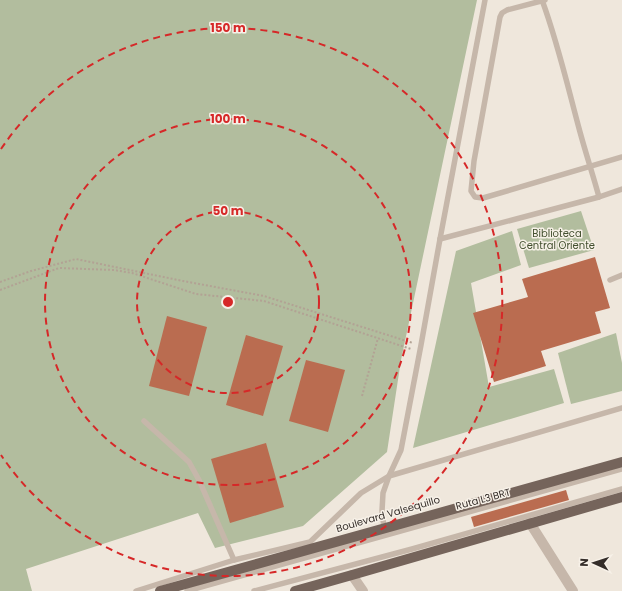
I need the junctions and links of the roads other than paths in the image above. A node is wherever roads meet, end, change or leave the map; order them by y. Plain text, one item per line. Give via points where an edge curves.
1 (485, 0) edge
2 (543, 0) edge
3 (622, 157) edge
4 (591, 166) junction
5 (622, 189) edge
6 (599, 197) junction
7 (440, 239) junction
8 (622, 275) edge
9 (610, 280) dead end
10 (622, 408) edge
11 (144, 421) dead end
12 (622, 462) edge
13 (622, 469) edge
14 (389, 476) junction
15 (622, 489) edge
16 (622, 497) edge
17 (530, 523) junction
18 (384, 528) junction
19 (234, 560) junction
20 (352, 576) junction
21 (165, 590) edge
22 (307, 590) edge
23 (136, 591) edge
24 (186, 591) edge
25 (254, 591) edge
26 (295, 591) edge
27 (363, 591) edge
28 (573, 591) edge

1 - 7 lane
2 - 4 lane
2 - 4 lane via 507,10 500,17 471,191 476,197 483,198
3 - 4 lane
4 - 6 lane
5 - 6 lane
6 - 7 lane
7 - 14 lane via 401,450
8 - 9 lane
10 - 14 lane
11 - 19 lane via 189,462
12 - 18 main road, Boulevard Valsequillo
13 - 24 lane, Ruta L3 BRT
14 - 18 lane via 383,493
14 - 19 lane via 361,493 310,542
15 - 25 lane
16 - 17 main road
17 - 20 main road
17 - 28 street
18 - 21 main road, Boulevard Valsequillo
19 - 23 lane
20 - 22 main road
20 - 27 street
22 - 26 main road

